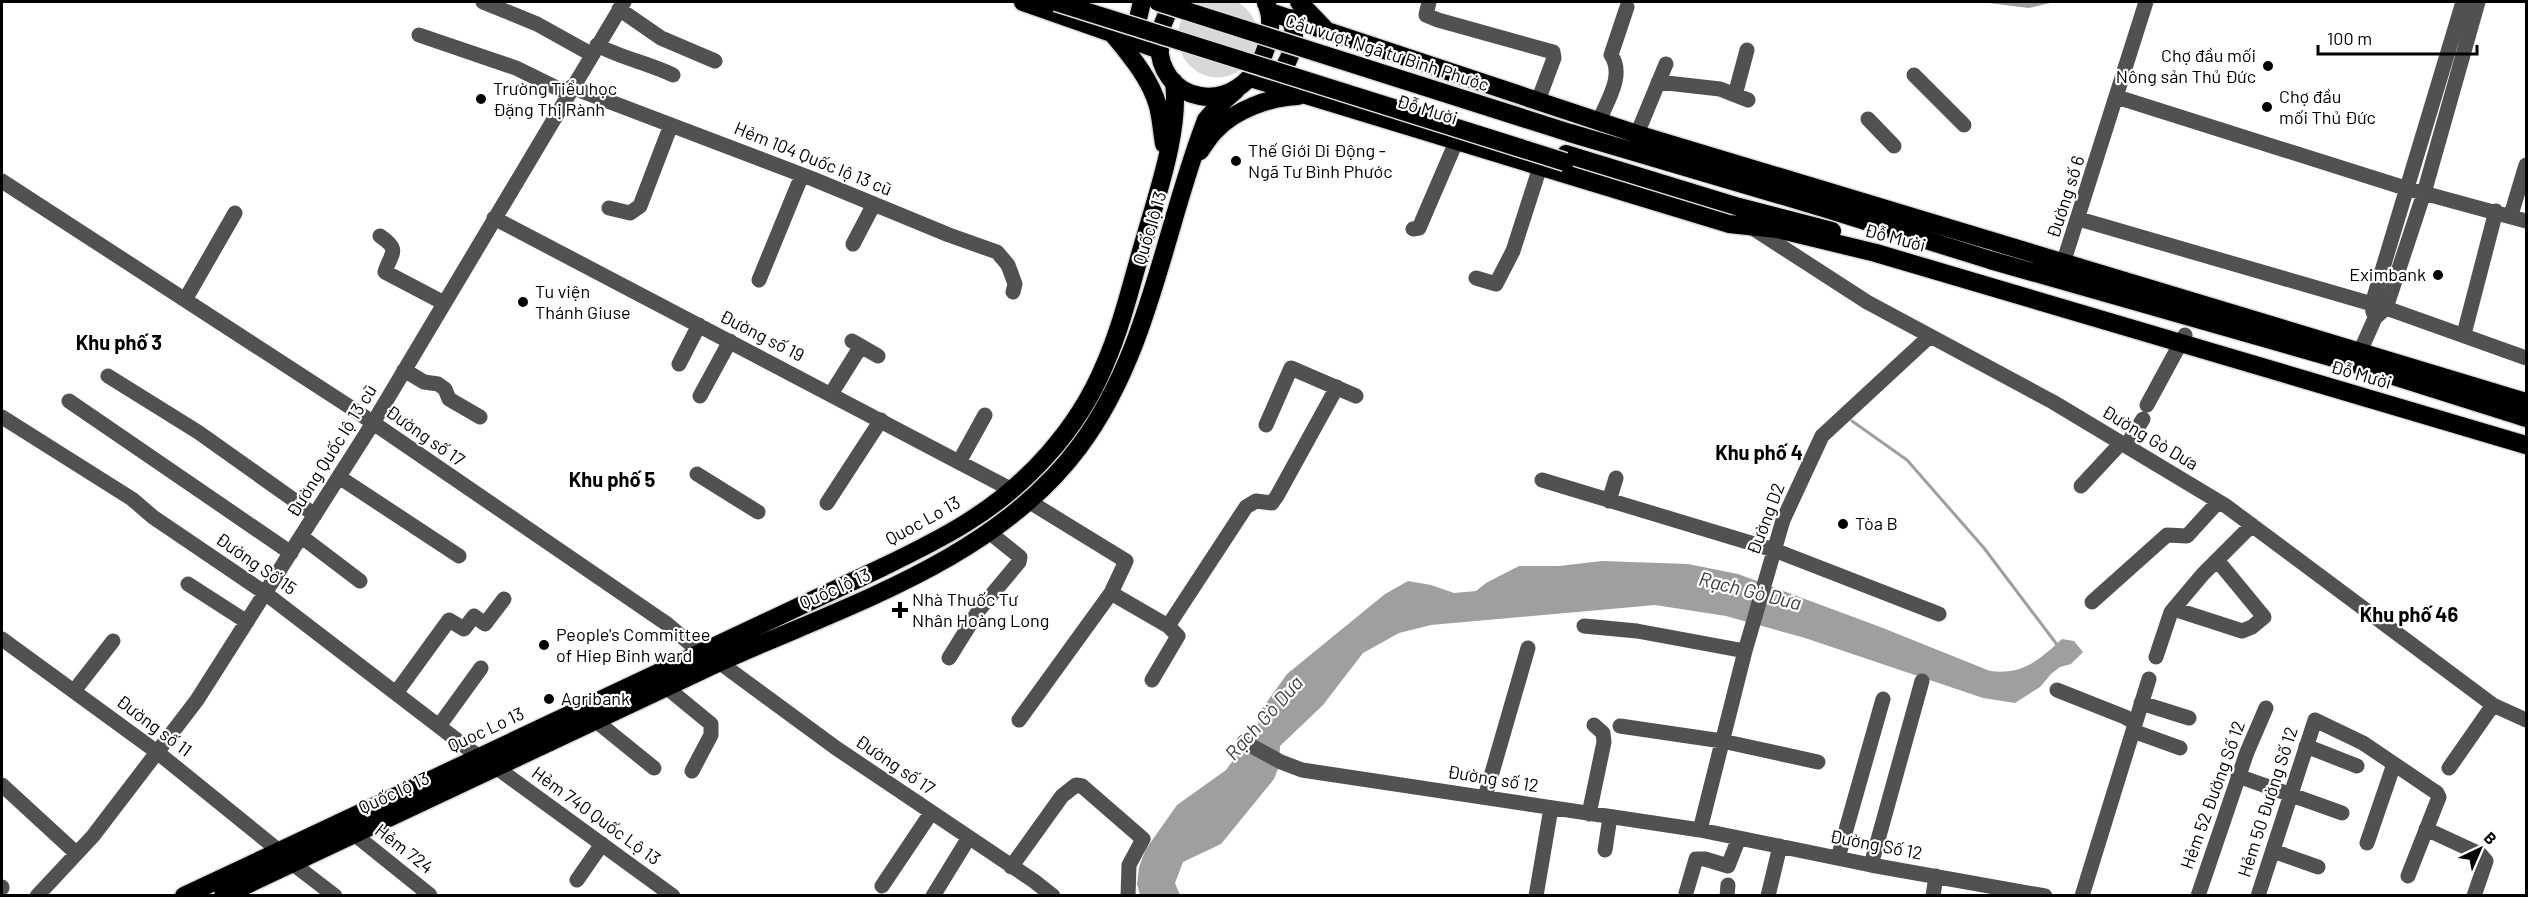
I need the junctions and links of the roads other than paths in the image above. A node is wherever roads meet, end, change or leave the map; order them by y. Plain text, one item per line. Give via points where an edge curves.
1 (483, 2) edge
2 (1023, 2) edge
3 (1056, 2) edge
4 (1088, 2) edge
5 (1142, 2) edge
6 (1158, 2) edge
7 (1173, 2) edge
8 (1186, 2) edge
9 (1299, 2) edge
10 (1429, 2) edge
11 (2146, 2) edge
12 (2463, 2) edge
13 (2478, 2) edge
14 (621, 5) edge
15 (1268, 7) edge
16 (1626, 7) dead end
17 (1290, 18) junction
18 (1325, 29) junction
19 (1110, 31) junction
20 (419, 35) dead end
21 (1141, 43) junction
22 (594, 50) junction
23 (1160, 50) junction
24 (1748, 50) dead end
25 (715, 61) dead end
26 (1666, 64) dead end
27 (673, 75) dead end
28 (1914, 75) dead end
29 (1250, 78) junction
30 (1174, 82) junction
31 (1658, 82) junction
32 (1272, 84) junction
33 (569, 90) junction
34 (1236, 90) junction
35 (1311, 96) junction
36 (2117, 97) junction
37 (1538, 101) junction
38 (1868, 119) dead end
39 (1599, 122) junction
40 (671, 125) junction
41 (1964, 125) dead end
42 (1571, 130) junction
43 (1637, 134) junction
44 (1456, 142) junction
45 (1894, 146) dead end
46 (1166, 155) junction
47 (1565, 158) junction
48 (1192, 162) junction
49 (2526, 165) edge
50 (1540, 167) junction
51 (802, 174) junction
52 (1769, 175) junction
53 (2, 181) edge
54 (1743, 186) junction
55 (2405, 188) junction
56 (2424, 193) junction
57 (874, 204) junction
58 (609, 208) dead end
59 (1741, 208) junction
60 (1824, 208) junction
61 (2496, 211) junction
62 (235, 213) dead end
63 (2511, 215) junction
64 (494, 218) junction
65 (2079, 219) junction
66 (1798, 221) junction
67 (2526, 221) edge
68 (1750, 226) junction
69 (1413, 229) dead end
70 (1777, 229) junction
71 (380, 236) dead end
72 (853, 244) dead end
73 (2061, 271) junction
74 (1476, 278) dead end
75 (759, 280) dead end
76 (1013, 292) dead end
77 (185, 300) junction
78 (444, 303) junction
79 (2377, 310) junction
80 (699, 325) junction
81 (2464, 334) junction
82 (1930, 336) junction
83 (2183, 339) junction
84 (730, 341) junction
85 (878, 356) dead end
86 (2358, 357) junction
87 (2526, 358) edge
88 (680, 364) dead end
89 (404, 369) junction
90 (108, 376) dead end
91 (1337, 387) junction
92 (831, 394) junction
93 (700, 396) dead end
94 (1356, 396) dead end
95 (69, 401) dead end
96 (2526, 402) edge
97 (985, 416) dead end
98 (2, 417) edge
99 (480, 417) dead end
100 (2526, 418) edge
101 (881, 420) junction
102 (373, 423) junction
103 (1266, 425) dead end
104 (2526, 436) edge
105 (2123, 445) junction
106 (2526, 445) edge
107 (959, 462) junction
108 (697, 474) dead end
109 (339, 477) junction
110 (1616, 478) dead end
111 (1542, 480) dead end
112 (2081, 486) dead end
113 (1012, 490) junction
114 (1030, 501) junction
115 (1609, 501) junction
116 (2218, 502) junction
117 (827, 503) dead end
118 (758, 512) dead end
119 (315, 515) junction
120 (2252, 525) junction
121 (990, 533) junction
122 (302, 537) junction
123 (1774, 550) junction
124 (291, 553) junction
125 (459, 556) dead end
126 (2217, 560) junction
127 (360, 581) dead end
128 (188, 584) dead end
129 (266, 593) junction
130 (1111, 593) junction
131 (504, 600) dead end
132 (2092, 602) dead end
133 (2174, 609) junction
134 (1939, 614) dead end
135 (247, 622) junction
136 (1168, 626) junction
137 (1584, 626) dead end
138 (2, 639) edge
139 (113, 641) dead end
140 (1528, 648) dead end
141 (1745, 651) junction
142 (700, 652) junction
143 (2156, 657) dead end
144 (949, 658) dead end
145 (719, 662) junction
146 (481, 668) dead end
147 (2149, 679) dead end
148 (1152, 680) dead end
149 (1922, 681) dead end
150 (666, 687) junction
151 (2057, 690) dead end
152 (74, 691) junction
153 (396, 693) junction
154 (1883, 699) dead end
155 (2141, 703) junction
156 (2493, 705) junction
157 (2266, 708) dead end
158 (2189, 718) dead end
159 (1018, 720) dead end
160 (2526, 720) edge
161 (596, 721) junction
162 (1594, 725) dead end
163 (439, 726) junction
164 (1620, 726) dead end
165 (2134, 727) junction
166 (1722, 741) junction
167 (1244, 742) dead end
168 (2306, 746) junction
169 (2180, 748) dead end
170 (157, 752) junction
171 (479, 757) junction
172 (1818, 762) dead end
173 (2394, 764) junction
174 (2357, 766) dead end
175 (496, 768) junction
176 (654, 768) dead end
177 (2449, 768) dead end
178 (692, 771) dead end
179 (2238, 776) junction
180 (2, 785) edge
181 (2292, 794) junction
182 (1485, 797) junction
183 (1551, 808) junction
184 (931, 813) junction
185 (1589, 813) junction
186 (2342, 813) dead end
187 (1611, 817) junction
188 (2426, 829) junction
189 (1700, 830) junction
190 (354, 834) junction
191 (1739, 838) junction
192 (968, 839) junction
193 (2367, 843) dead end
194 (602, 844) junction
195 (1780, 846) junction
196 (278, 850) junction
197 (1605, 850) dead end
198 (2273, 851) junction
199 (76, 853) junction
200 (1838, 858) junction
201 (292, 863) junction
202 (1871, 865) junction
203 (1011, 867) junction
204 (2318, 867) dead end
205 (1936, 876) junction
206 (2408, 876) dead end
207 (577, 880) dead end
208 (882, 886) dead end
209 (2001, 892) edge
210 (1686, 893) dead end
211 (430, 895) edge
212 (37, 896) edge
213 (184, 896) edge
214 (223, 896) edge
215 (335, 896) edge
216 (673, 896) edge
217 (933, 896) edge
218 (1053, 896) edge
219 (1128, 896) edge
220 (1536, 896) edge
221 (1768, 896) edge
222 (1933, 896) edge
223 (2045, 896) edge
224 (2082, 896) edge
225 (2198, 896) edge
226 (2258, 896) edge
227 (2474, 896) edge

1 - 22 street
2 - 19 highway
3 - 47 highway, bridge
4 - 47 highway
5 - 21 highway via 1136,27
6 - 42 highway, Cầu vượt Ngã tư Bình Phước, bridge
7 - 23 highway via 1160,35
8 - 42 highway, Cầu vượt Ngã tư Bình Phước
9 - 18 highway
10 - 37 street via 1426,15 1438,20 1553,52
11 - 36 street
12 - 55 street
13 - 56 street
14 - 22 street, Đường Quốc lộ 13 cũ
14 - 25 street via 661,38
15 - 17 highway, Đỗ Mười
15 - 29 highway via 1268,39 1263,57
16 - 39 street via 1611,55 1618,73
17 - 18 highway, Đỗ Mười
17 - 32 highway via 1294,34 1290,58
18 - 37 highway, Đỗ Mười
19 - 21 highway
19 - 46 highway via 1154,95
20 - 33 street, Hẻm 104 Quốc lộ 13 cũ via 496,60
21 - 23 highway
22 - 27 street via 635,59
22 - 33 street, Đường Quốc lộ 13 cũ
23 - 30 highway via 1164,68
24 - 31 street via 1742,98 1719,89
26 - 31 street
28 - 41 street
29 - 32 highway, Đỗ Mười
29 - 34 highway, Quốc lộ 13
30 - 34 highway via 1202,97
30 - 46 highway via 1176,109
31 - 43 street
32 - 35 highway, Đỗ Mười
33 - 40 street, Hẻm 104 Quốc lộ 13 cũ
33 - 64 street, Đường Quốc lộ 13 cũ
34 - 48 highway, Quốc lộ 13 via 1206,120
35 - 44 highway, Đỗ Mười
35 - 48 highway via 1269,100 1231,118 1214,131
36 - 55 street
36 - 65 street, Đường số 6
37 - 39 highway, Đỗ Mười
38 - 45 street
39 - 43 highway, Đỗ Mười
40 - 51 street, Hẻm 104 Quốc lộ 13 cũ
40 - 58 street via 639,206 630,213
42 - 54 highway, Đỗ Mười
43 - 52 highway, Đỗ Mười
44 - 50 highway, Đỗ Mười
44 - 69 street via 1423,222
46 - 113 highway, Quoc Lo 13 via 1105,364 1061,438
47 - 59 highway, Đỗ Mười
48 - 114 highway, Quốc lộ 13 via 1148,303 1113,393 1080,447
49 - 63 street
50 - 68 highway, Đỗ Mười via 1729,224
50 - 74 street via 1513,251 1496,284
51 - 57 street, Hẻm 104 Quốc lộ 13 cũ
51 - 75 street
52 - 54 highway
52 - 60 highway
52 - 73 highway, Đỗ Mười
53 - 77 street, Đường số 17
54 - 60 highway, Đỗ Mười
55 - 56 street
55 - 79 street
56 - 61 street
56 - 79 street
57 - 72 street
57 - 76 street, Hẻm 104 Quốc lộ 13 cũ via 997,252 1008,265 1015,284
59 - 66 highway, Đỗ Mười
59 - 68 street
60 - 73 highway, Đỗ Mười
61 - 63 street
61 - 81 street
62 - 77 street
63 - 67 street
64 - 78 street, Đường Quốc lộ 13 cũ
64 - 80 street, Đường số 19
65 - 73 street, Đường số 6
65 - 79 street
66 - 70 highway
66 - 83 highway, Đỗ Mười
68 - 70 highway, Đỗ Mười
68 - 82 street, Đường Gò Dưa via 1867,303
70 - 83 highway, Đỗ Mười
71 - 78 street via 392,245 394,252 386,272
73 - 86 highway, Đỗ Mười
77 - 102 street, Đường số 17
78 - 89 street, Đường Quốc lộ 13 cũ
79 - 81 street
79 - 86 street
80 - 84 street, Đường số 19
80 - 88 street
81 - 87 street
82 - 105 street, Đường Gò Dưa via 2053,402
82 - 123 street, Đường D2 via 1822,436 1783,520
83 - 104 highway, Đỗ Mười
83 - 105 street
83 - 106 highway, Đỗ Mười
84 - 92 street, Đường số 19
84 - 93 street
85 - 92 street via 856,344
86 - 96 highway, Đỗ Mười
86 - 100 highway, Đỗ Mười
89 - 99 street via 424,382 438,384 449,399
89 - 102 street, Đường Quốc lộ 13 cũ
90 - 119 street via 215,444
91 - 94 street
91 - 103 street via 1291,368
91 - 136 street via 1277,496 1272,503 1256,501 1246,507
92 - 101 street, Đường số 19
95 - 124 street
97 - 107 street
98 - 129 street, Đường Số 15 via 132,500
101 - 107 street, Đường số 19
101 - 117 street
102 - 109 street, Đường Quốc lộ 13 cũ
102 - 142 street, Đường số 17 via 667,624
105 - 112 street
105 - 116 street, Đường Gò Dưa
107 - 113 street, Đường số 19
108 - 118 street
109 - 119 street, Đường Quốc lộ 13 cũ
109 - 125 street
110 - 115 street
111 - 115 street
113 - 142 highway, Quoc Lo 13 via 966,524 918,549
114 - 121 highway, Quốc lộ 13
114 - 130 street via 1126,561
115 - 123 street
116 - 120 street, Đường Gò Dưa
116 - 132 street via 2187,536 2167,535
119 - 122 street, Đường Quốc lộ 13 cũ
120 - 126 street
120 - 156 street, Đường Gò Dưa
121 - 144 street via 1020,557 1019,562 979,610
121 - 145 highway, Quốc lộ 13 via 903,581
122 - 124 street, Đường Quốc lộ 13 cũ
122 - 127 street
123 - 134 street
123 - 141 street, Đường D2
124 - 129 street, Đường Quốc lộ 13 cũ
126 - 133 street
126 - 133 street via 2265,617 2242,631
128 - 135 street
129 - 135 street, Đường Quốc lộ 13 cũ
129 - 153 street, Đường Số 15
130 - 136 street
130 - 159 street
131 - 153 street via 485,624 474,616 464,629 449,620
133 - 143 street
135 - 170 street, Đường Quốc lộ 13 cũ
136 - 148 street via 1178,636
137 - 141 street via 1637,631
138 - 152 street, Đường số 11
139 - 152 street
140 - 182 street
141 - 166 street, Đường D2
142 - 171 highway, Quoc Lo 13
145 - 150 highway, Quốc lộ 13
145 - 184 street, Đường số 17
146 - 163 street
147 - 155 street
149 - 202 street
150 - 161 highway, Quốc lộ 13
150 - 178 street via 711,724 711,735
151 - 165 street via 2125,717
152 - 170 street, Đường số 11
153 - 163 street, Đường Số 15
154 - 200 street
155 - 158 street
155 - 165 street
156 - 160 street, Đường Gò Dưa
156 - 177 street
157 - 179 street, Hẻm 52 Đường Số 12
161 - 175 highway, Quốc lộ 13
161 - 176 street
162 - 185 street via 1603,733 1604,742
163 - 171 street, Đường Số 15
164 - 166 street
165 - 169 street
165 - 224 street
166 - 172 street
166 - 189 street, Đường D2
167 - 182 street, Đường số 12 via 1302,770
168 - 173 street, Hẻm 50 Đường Số 12 via 2315,720 2363,743
168 - 174 street
168 - 181 street, Hẻm 50 Đường Số 12
170 - 196 street, Đường số 11
170 - 199 street, Đường Quốc lộ 13 cũ
171 - 196 highway, Quoc Lo 13
173 - 188 street via 2439,797
173 - 193 street
175 - 190 highway, Quốc lộ 13
175 - 194 street, Hẻm 740 Quốc Lộ 13
179 - 181 street
179 - 225 street, Hẻm 52 Đường Số 12
180 - 199 street
181 - 186 street
181 - 198 street, Hẻm 50 Đường Số 12
182 - 183 street, Đường số 12
183 - 185 street, Đường số 12
183 - 220 street
184 - 192 street, Đường số 17
184 - 208 street
185 - 187 street, Đường số 12
187 - 189 street, Đường số 12
187 - 197 street
188 - 206 street
188 - 227 street via 2480,854 2486,861
189 - 191 street, Đường Số 12
190 - 201 highway, Quốc lộ 13
190 - 211 street, Hẻm 724
191 - 195 street, Đường Số 12
191 - 210 street via 1728,866 1696,859
192 - 203 street, Đường số 17
192 - 217 street
194 - 207 street
194 - 216 street, Hẻm 740 Quốc Lộ 13
195 - 200 street, Đường Số 12
195 - 221 street
196 - 213 highway, Quoc Lo 13
198 - 204 street
198 - 226 street, Hẻm 50 Đường Số 12
199 - 212 street, Đường Quốc lộ 13 cũ
200 - 202 street, Đường Số 12
201 - 214 highway, Quốc lộ 13
201 - 215 street
202 - 205 street, Đường Số 12
203 - 218 street, Đường số 17
203 - 219 street via 1062,796 1082,786 1143,839 1129,865
205 - 209 street, Đường Số 12
205 - 222 street
209 - 223 street, Đường Số 12

